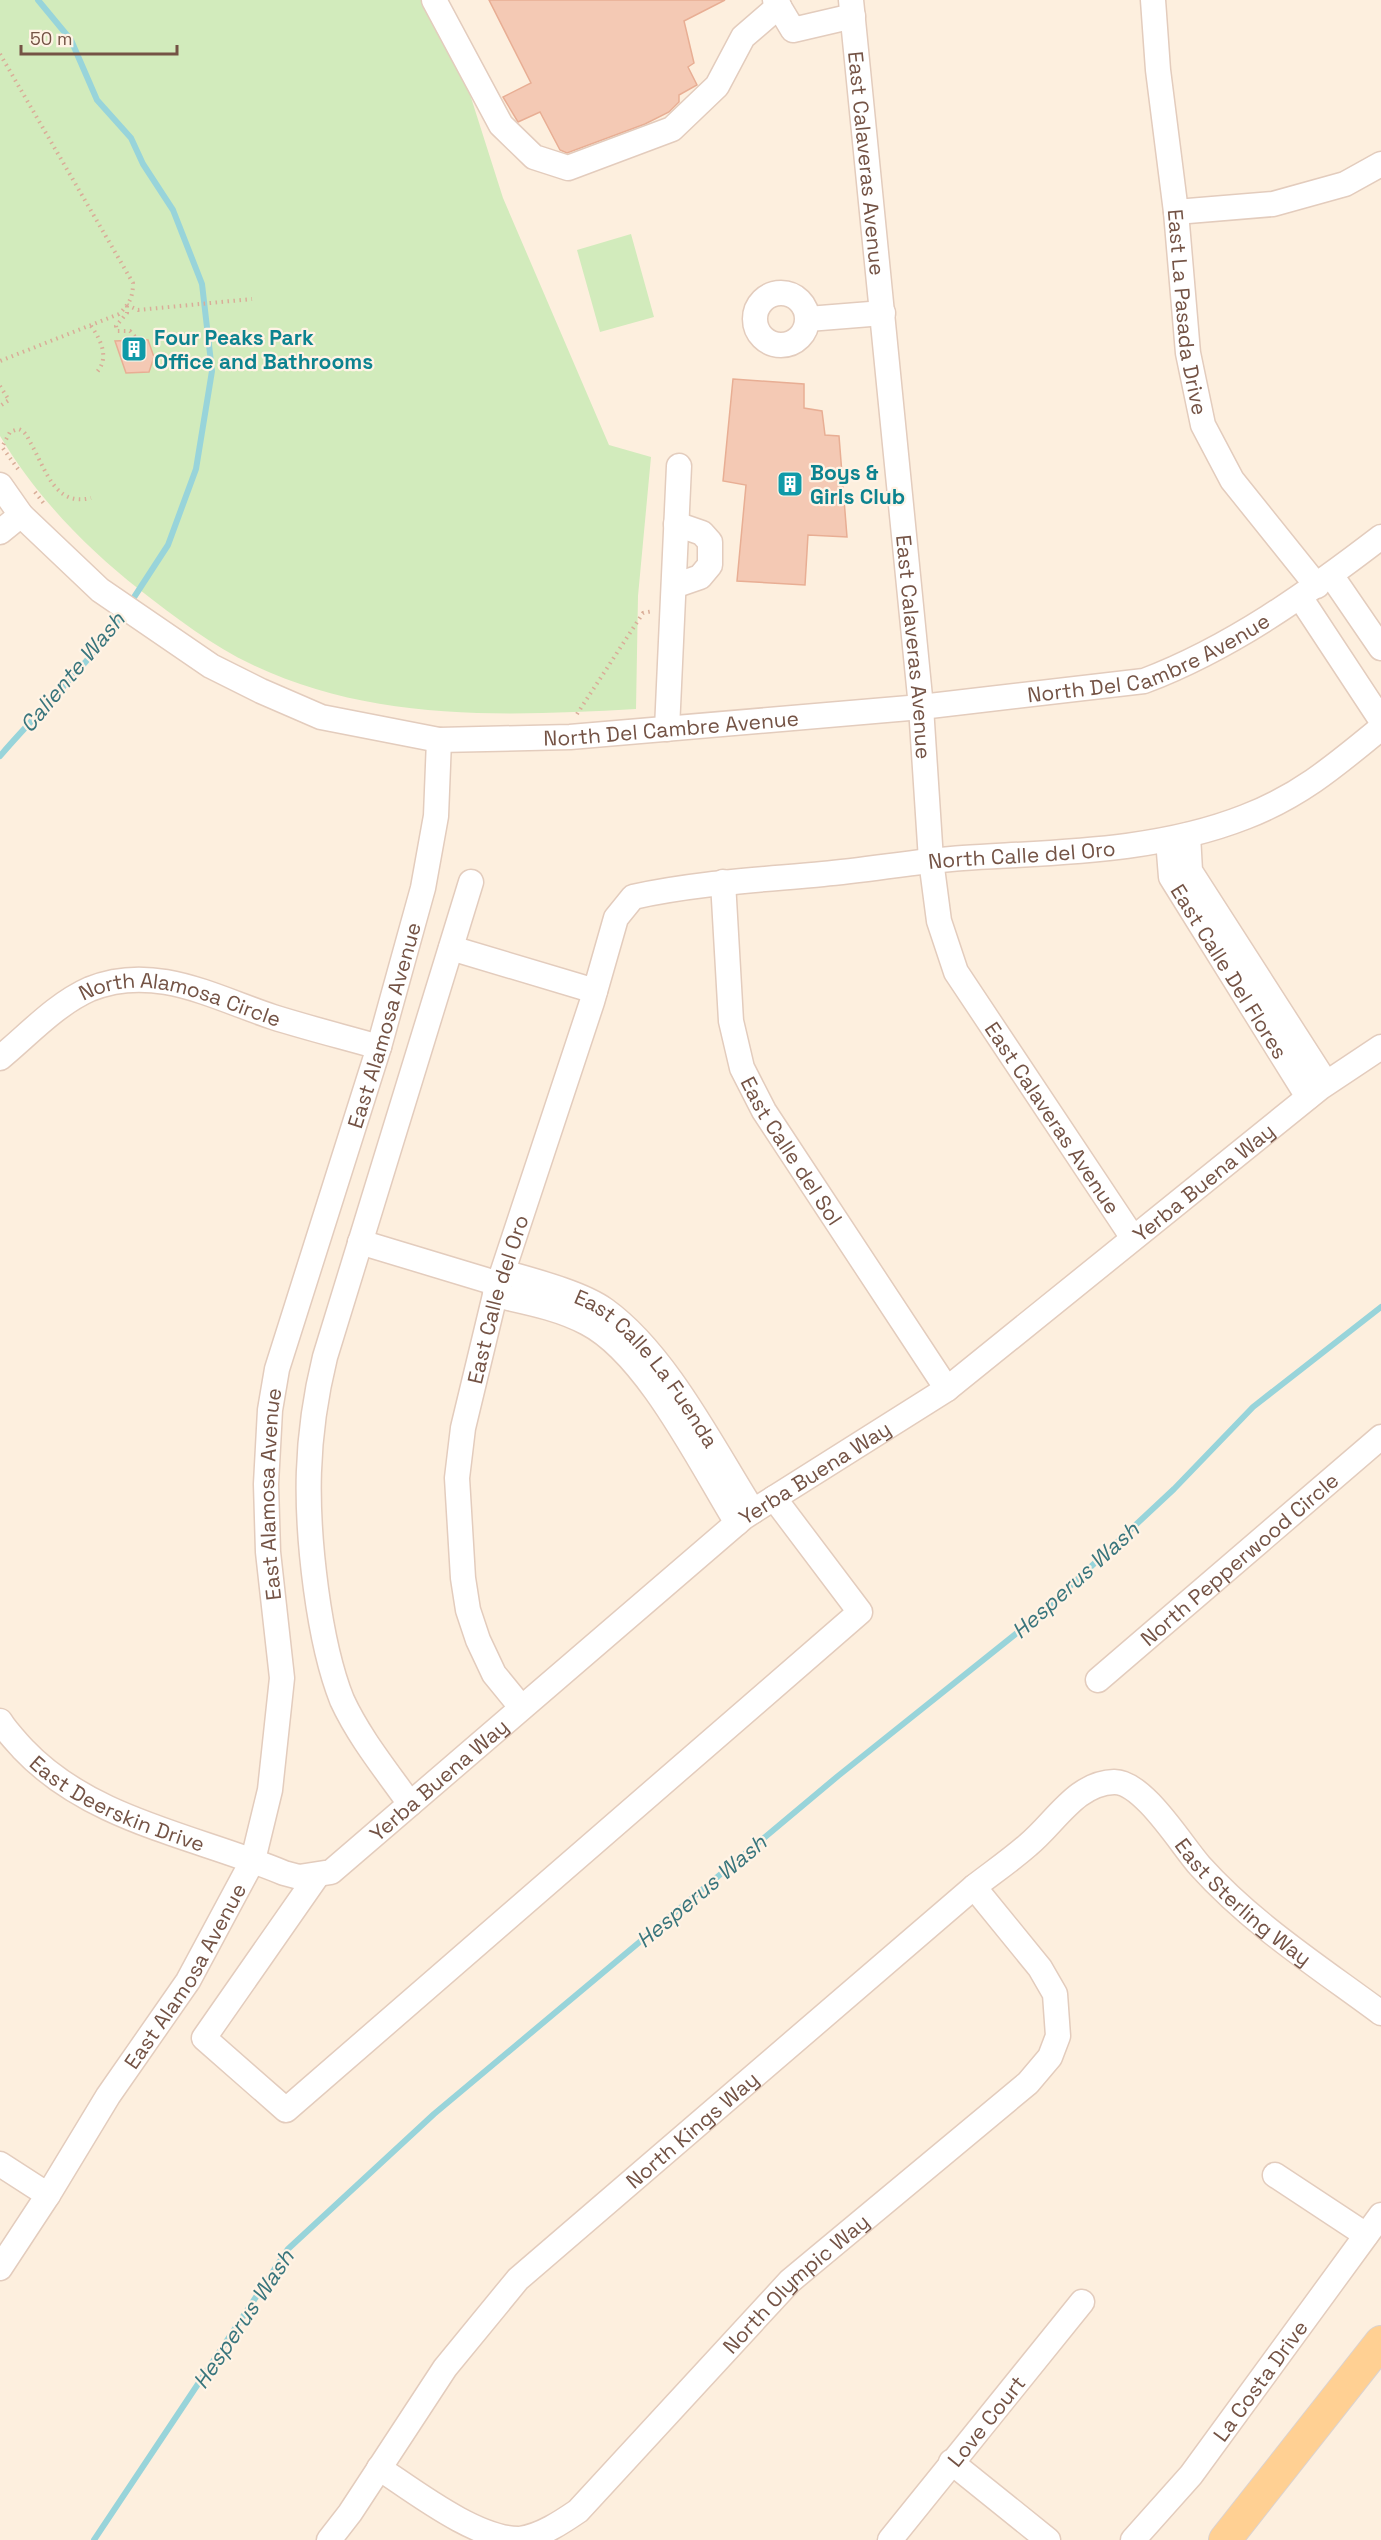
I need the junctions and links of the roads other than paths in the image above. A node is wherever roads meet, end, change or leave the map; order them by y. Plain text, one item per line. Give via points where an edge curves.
1 (434, 0) edge
2 (1153, 0) edge
3 (777, 3) edge
4 (852, 8) edge
5 (1381, 164) edge
6 (1176, 212) junction
7 (883, 313) junction
8 (808, 319) dead end
9 (679, 466) dead end
10 (0, 485) edge
11 (21, 515) junction
12 (676, 524) junction
13 (0, 532) edge
14 (1381, 537) edge
15 (674, 586) junction
16 (1316, 586) junction
17 (1381, 648) edge
18 (921, 707) junction
19 (1381, 720) edge
20 (1381, 728) edge
21 (667, 729) junction
22 (439, 740) junction
23 (1178, 837) junction
24 (932, 860) junction
25 (471, 882) dead end
26 (723, 882) junction
27 (633, 897) joint
28 (451, 948) junction
29 (595, 991) junction
30 (379, 1047) junction
31 (1381, 1047) edge
32 (0, 1058) edge
33 (1317, 1090) junction
34 (1132, 1238) junction
35 (360, 1242) junction
36 (499, 1284) junction
37 (947, 1389) junction
38 (1381, 1437) edge
39 (774, 1498) junction
40 (745, 1517) junction
41 (1098, 1680) dead end
42 (520, 1707) junction
43 (0, 1721) edge
44 (1115, 1782) joint
45 (410, 1804) junction
46 (253, 1860) junction
47 (317, 1876) junction
48 (974, 1887) junction
49 (1381, 2013) edge
50 (0, 2164) edge
51 (1275, 2175) dead end
52 (48, 2195) junction
53 (1381, 2215) edge
54 (1366, 2235) junction
55 (0, 2268) edge
56 (1082, 2302) dead end
57 (1381, 2342) edge
58 (951, 2462) junction
59 (379, 2468) junction
60 (329, 2540) edge
61 (890, 2540) edge
62 (1047, 2540) edge
63 (1133, 2540) edge
64 (1225, 2540) edge

1 - 3 street via 501,124 534,157 568,168 672,129 717,86 742,37
2 - 6 street, East La Pasada Drive
3 - 4 street via 793,30
4 - 7 street, East Calaveras Avenue
5 - 6 street via 1345,184 1273,204
6 - 16 street, East La Pasada Drive via 1188,353 1203,425 1232,480
7 - 8 street
7 - 18 street, East Calaveras Avenue
9 - 12 street
10 - 11 street, North Del Cambre Avenue
11 - 13 street
11 - 22 street, North Del Cambre Avenue via 100,590 211,666 321,717
12 - 15 street
12 - 15 street via 702,533 710,542 710,565 700,577
14 - 16 street, North Del Cambre Avenue
15 - 21 street
16 - 17 street, East La Pasada Drive
16 - 18 street, North Del Cambre Avenue via 1207,653 1144,681
16 - 19 street, East La Pasada Drive
18 - 21 street, North Del Cambre Avenue
18 - 24 street, East Calaveras Avenue
20 - 23 street, North Calle del Oro via 1313,784 1247,817
21 - 22 street, North Del Cambre Avenue via 570,737
22 - 30 street, East Alamosa Avenue via 436,816 423,888
23 - 24 street, North Calle del Oro via 1115,848
23 - 33 street, East Calle Del Flores via 1190,871
24 - 26 street, North Calle del Oro
24 - 34 street, East Calaveras Avenue via 939,921 956,972
25 - 28 street
26 - 27 street, North Calle del Oro
26 - 37 street, East Calle del Sol via 731,1021 742,1068 764,1111
27 - 29 street, East Calle del Oro via 616,918
28 - 29 street
28 - 35 street
29 - 36 street, East Calle del Oro
30 - 32 street, North Alamosa Circle via 273,1017 176,983 139,978 91,989 69,1000
30 - 46 street, East Alamosa Avenue via 288,1329 270,1410 268,1552 282,1678 270,1790
31 - 33 street, Yerba Buena Way
33 - 34 street, Yerba Buena Way
34 - 37 street, Yerba Buena Way
35 - 36 street, East Calle La Fuenda
35 - 45 street via 315,1397 307,1470 310,1549 320,1619 336,1684 358,1729
36 - 40 street, East Calle La Fuenda via 588,1323 619,1346
36 - 42 street, East Calle del Oro via 463,1428 457,1478 459,1529 468,1610 478,1641 494,1674
37 - 39 street, Yerba Buena Way
38 - 41 street, North Pepperwood Circle
39 - 40 street, Yerba Buena Way
39 - 47 street via 860,1612 286,2110 204,2038
40 - 42 street, Yerba Buena Way
42 - 45 street, Yerba Buena Way
43 - 46 street, East Deerskin Drive via 33,1759 74,1791 105,1808
44 - 48 street, North Kings Way via 1093,1786 1076,1797 1030,1844
44 - 49 street, East Sterling Way via 1128,1785 1139,1794 1200,1866 1245,1911
45 - 47 street, Yerba Buena Way via 331,1872
46 - 47 street via 299,1877
46 - 52 street, East Alamosa Avenue via 188,1981 108,2096
48 - 59 street, North Kings Way via 518,2279 445,2368
48 - 59 street, North Olympic Way via 1040,1968 1055,1994 1058,2036 1050,2057 1028,2083 790,2281 578,2511 564,2521 520,2540 498,2539 464,2524
50 - 52 street
51 - 54 street
52 - 55 street, East Alamosa Avenue
53 - 54 street, La Costa Drive
54 - 63 street, La Costa Drive via 1191,2475
56 - 58 street, Love Court
57 - 64 main road
58 - 61 street, Love Court
58 - 62 street
59 - 60 street, North Kings Way

